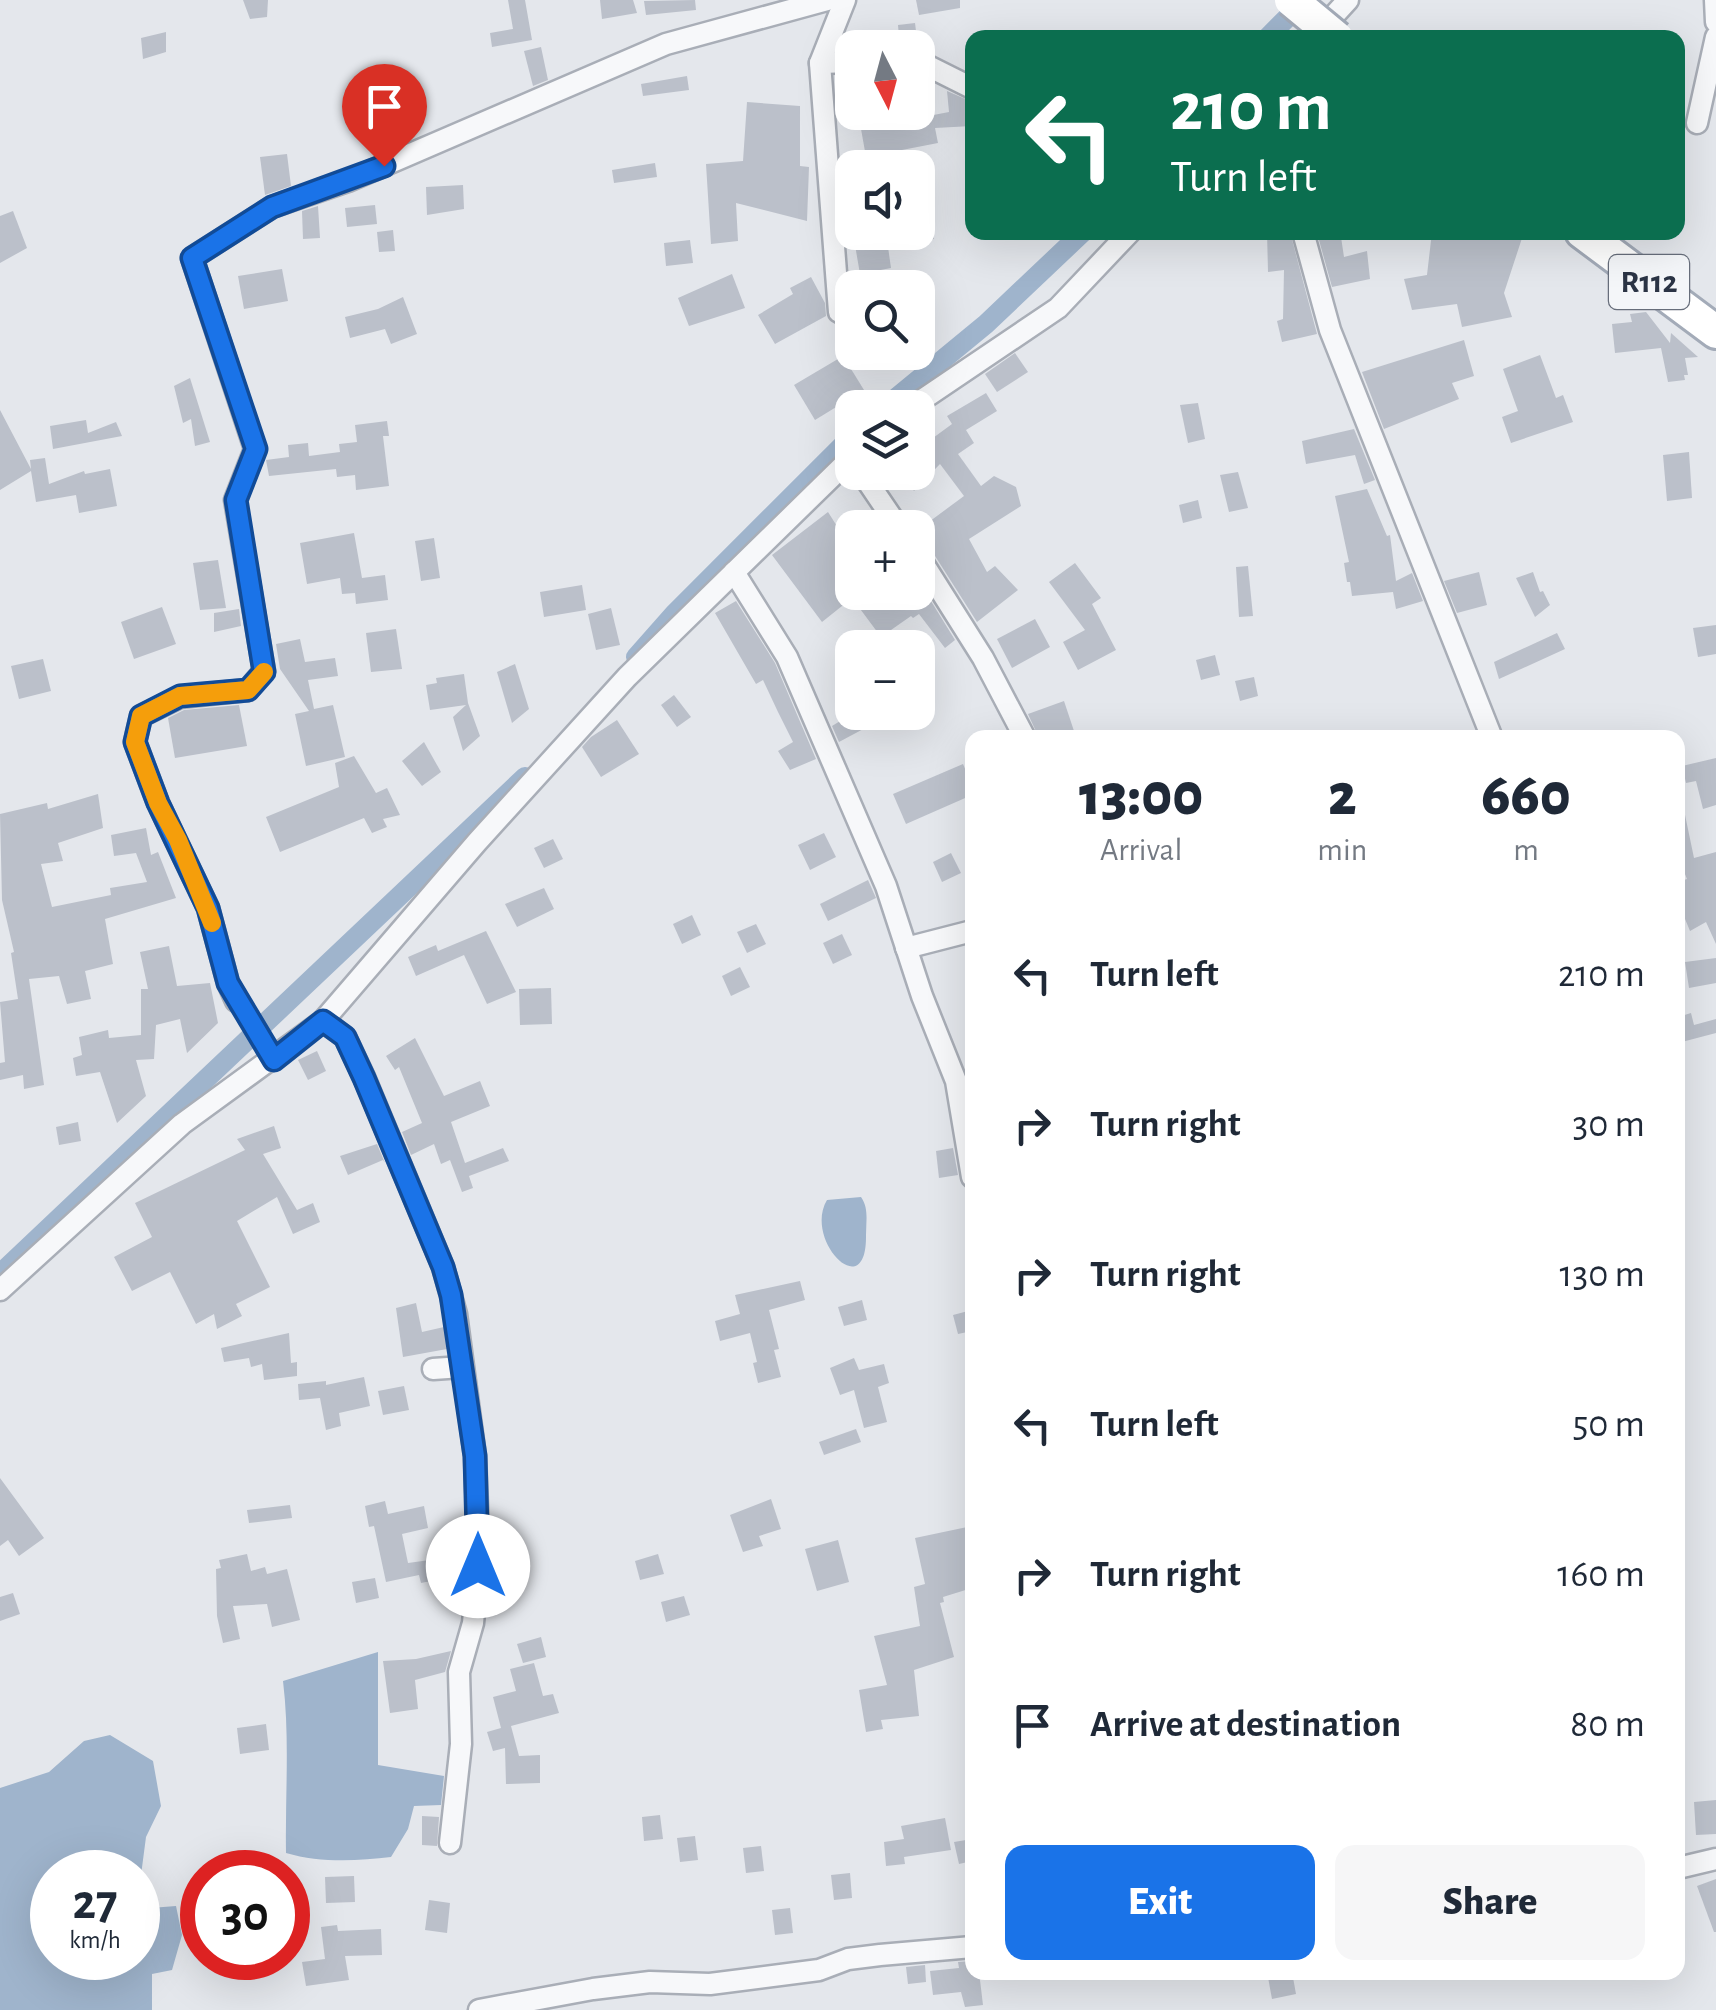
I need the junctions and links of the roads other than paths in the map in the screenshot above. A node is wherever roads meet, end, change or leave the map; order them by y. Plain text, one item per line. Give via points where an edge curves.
1 (827, 0) edge
2 (845, 0) edge
3 (1291, 0) edge
4 (1348, 0) edge
5 (1715, 0) edge
6 (1716, 22) edge
7 (1321, 30) edge
8 (1327, 30) edge
9 (1716, 37) edge
10 (820, 63) junction
11 (835, 63) edge
12 (935, 69) edge
13 (965, 84) edge
14 (1696, 122) dead end
15 (1122, 240) edge
16 (1305, 240) edge
17 (1593, 240) edge
18 (836, 270) edge
19 (1716, 332) edge
20 (935, 391) edge
21 (835, 474) edge
22 (734, 572) junction
23 (935, 582) edge
24 (1021, 730) edge
25 (1489, 730) edge
26 (965, 933) edge
27 (906, 948) junction
28 (236, 1002) joint
29 (323, 1021) junction
30 (270, 1054) junction
31 (965, 1135) edge
32 (0, 1290) edge
33 (462, 1367) junction
34 (433, 1368) dead end
35 (450, 1843) dead end
36 (1716, 1859) edge
37 (1685, 1866) edge
38 (965, 1948) edge
39 (479, 2010) edge

1 - 28 street via 666,44 348,181 272,207 192,258 256,449 236,500 264,672 248,690 180,696 141,716 135,742 208,908
2 - 10 street
3 - 8 main road, bridge
4 - 7 street
5 - 6 street
9 - 14 street
10 - 11 street
10 - 18 street
12 - 13 street
15 - 20 street via 1058,308
16 - 25 street via 1330,330
17 - 19 main road, R112
21 - 22 street
22 - 27 street via 787,657
22 - 29 street via 627,677
23 - 24 street
26 - 27 street
27 - 31 street via 956,1081
28 - 30 lane
29 - 30 street
29 - 33 street via 345,1037 443,1267
30 - 32 street via 182,1124
33 - 34 street
33 - 35 street via 475,1456 478,1559 473,1622 459,1672 461,1744
36 - 37 street
38 - 39 street via 880,1954 819,1970 710,1984 612,1986

